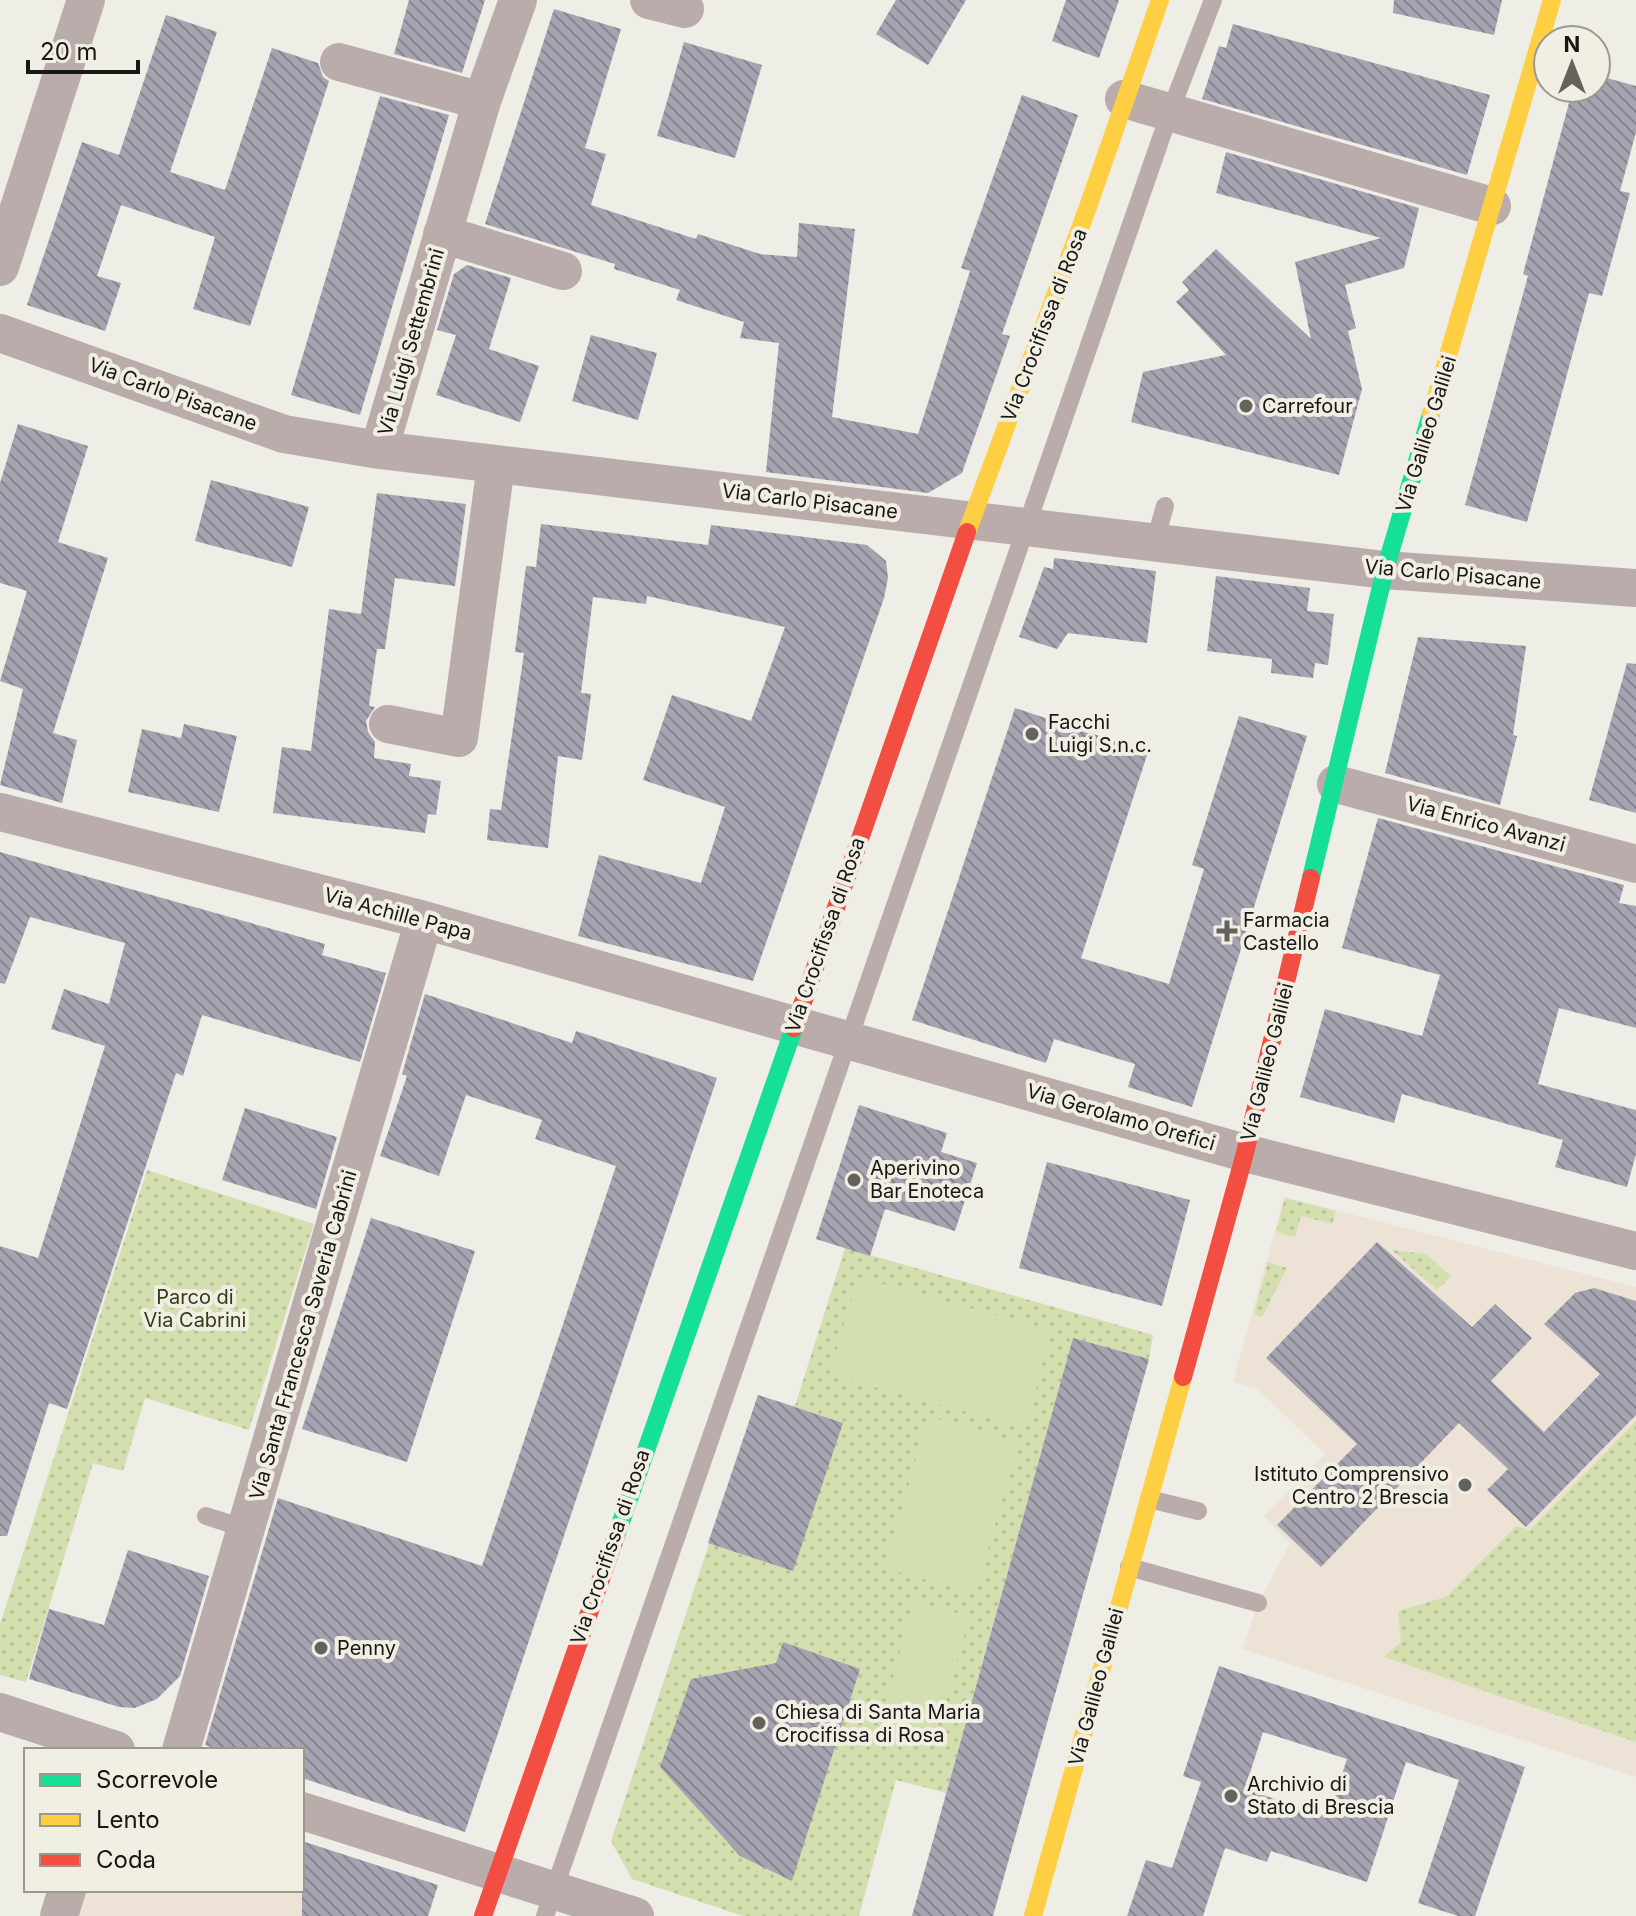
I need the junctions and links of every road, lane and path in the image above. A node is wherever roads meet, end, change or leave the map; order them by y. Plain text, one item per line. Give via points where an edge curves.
1 (86, 0) edge
2 (518, 0) edge
3 (1160, 0) edge
4 (1213, 0) edge
5 (1552, 0) edge
6 (339, 62) dead end
7 (1124, 99) junction
8 (482, 101) junction
9 (1170, 112) junction
10 (1492, 206) junction
11 (442, 234) junction
12 (0, 267) edge
13 (563, 271) dead end
14 (1439, 293) dead end
15 (1466, 300) junction
16 (0, 333) edge
17 (379, 450) junction
18 (496, 465) junction
19 (971, 521) junction
20 (1027, 525) junction
21 (1385, 570) junction
22 (1636, 588) edge
23 (388, 724) dead end
24 (1336, 784) junction
25 (0, 812) edge
26 (1636, 864) edge
27 (424, 920) junction
28 (794, 1023) junction
29 (848, 1038) junction
30 (1245, 1153) junction
31 (1636, 1251) edge
32 (1147, 1498) junction
33 (1198, 1511) dead end
34 (206, 1516) dead end
35 (246, 1529) junction
36 (1129, 1567) junction
37 (1258, 1603) dead end
38 (0, 1712) edge
39 (109, 1748) edge
40 (182, 1748) edge
41 (304, 1812) edge
42 (497, 1873) junction
43 (66, 1892) edge
44 (549, 1903) edge
45 (59, 1916) edge
46 (483, 1916) edge
47 (635, 1916) edge
48 (1033, 1916) edge

1 - 12 street
2 - 8 street, Via Luigi Settembrini
3 - 7 street, Via Crocifissa di Rosa
4 - 9 lane
5 - 10 street, Via Galileo Galilei
6 - 8 street
7 - 9 street
7 - 19 street, Via Crocifissa di Rosa
8 - 11 street, Via Luigi Settembrini
9 - 10 street
9 - 20 lane
10 - 15 street, Via Galileo Galilei
11 - 13 street, Via Luigi Settembrini
11 - 17 street, Via Luigi Settembrini
14 - 15 lane
15 - 21 street, Via Galileo Galilei
16 - 17 street, Via Carlo Pisacane via 284,434
17 - 18 street, Via Carlo Pisacane
18 - 19 street, Via Carlo Pisacane
18 - 23 street via 459,738
19 - 20 street, Via Carlo Pisacane
19 - 28 street, Via Crocifissa di Rosa
20 - 21 street, Via Carlo Pisacane via 1160,524
20 - 29 lane
21 - 22 street, Via Carlo Pisacane
21 - 24 street, Via Galileo Galilei
24 - 26 street, Via Enrico Avanzi
24 - 30 street, Via Galileo Galilei
25 - 27 street, Via Achille Papa
27 - 28 street, Via Achille Papa
27 - 35 street, Via Santa Francesca Saveria Cabrini
28 - 29 street, Via Gerolamo Orefici
28 - 42 street, Via Crocifissa di Rosa
29 - 30 street, Via Gerolamo Orefici
29 - 44 lane
30 - 31 street, Via Gerolamo Orefici
30 - 32 street, Via Galileo Galilei
32 - 33 lane
32 - 36 street, Via Galileo Galilei
34 - 35 lane
35 - 40 street, Via Santa Francesca Saveria Cabrini
36 - 37 lane
36 - 48 street, Via Galileo Galilei
38 - 39 street
41 - 42 street
42 - 44 street
42 - 46 street, Via Crocifissa di Rosa
43 - 45 street
44 - 47 street

